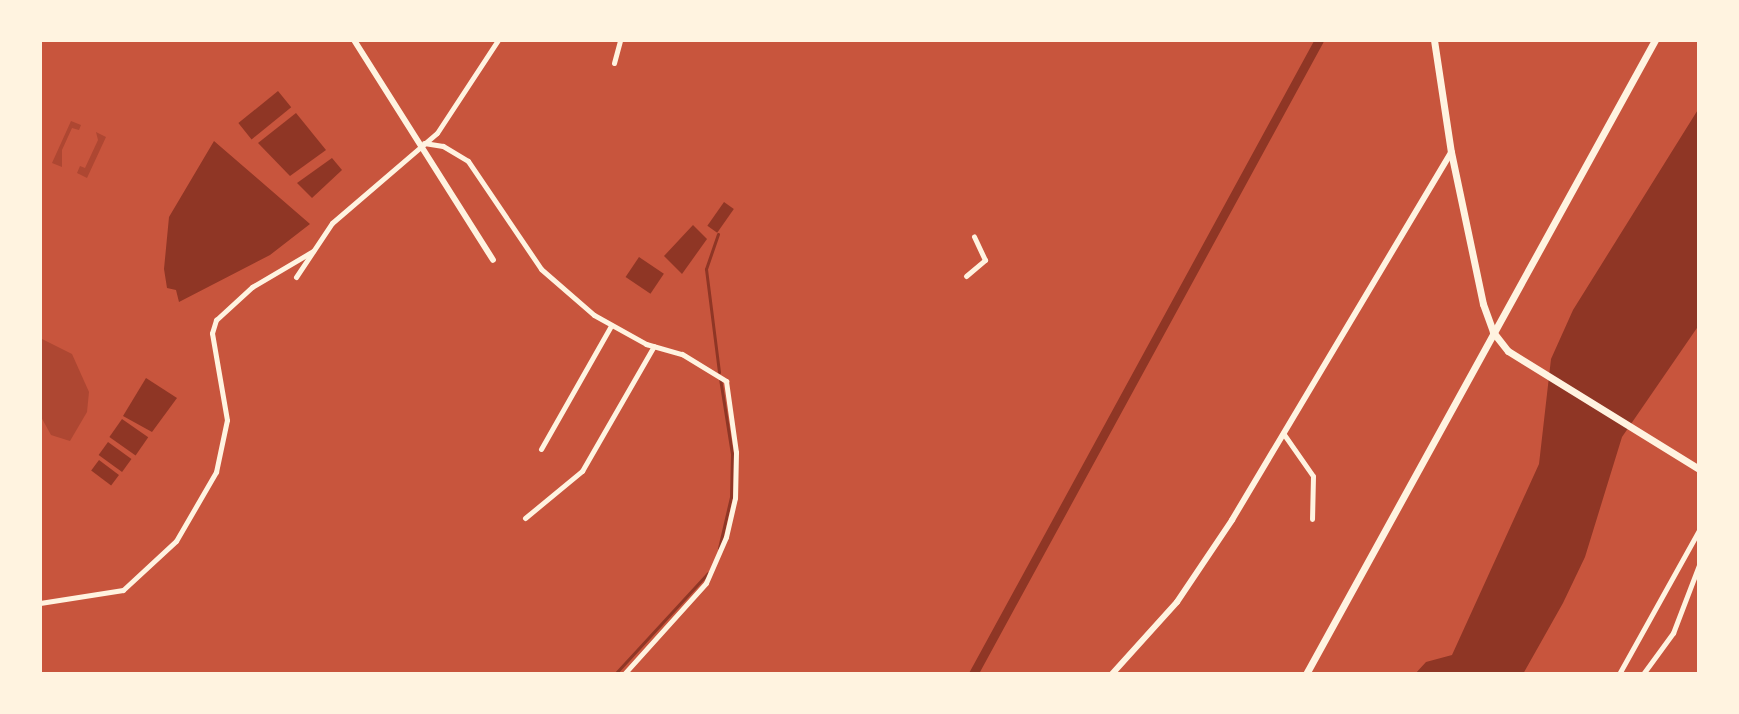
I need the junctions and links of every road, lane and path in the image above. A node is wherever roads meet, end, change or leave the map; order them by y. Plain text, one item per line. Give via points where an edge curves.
1 (354, 40) edge
2 (498, 40) edge
3 (620, 40) edge
4 (1434, 40) edge
5 (1655, 40) edge
6 (614, 63) dead end
7 (424, 143) junction
8 (1451, 152) junction
9 (974, 236) dead end
10 (313, 251) junction
11 (493, 260) dead end
12 (966, 276) dead end
13 (296, 277) dead end
14 (611, 326) junction
15 (1493, 332) junction
16 (654, 346) junction
17 (1283, 433) junction
18 (541, 449) dead end
19 (1699, 469) edge
20 (525, 518) dead end
21 (1312, 519) dead end
22 (1699, 530) edge
23 (1699, 565) edge
24 (40, 603) edge
25 (624, 674) edge
26 (1112, 674) edge
27 (1306, 674) edge
28 (1619, 674) edge
29 (1643, 674) edge

1 - 7 street
2 - 7 street via 437,133
3 - 6 street
4 - 8 main road
5 - 15 main road
7 - 10 street via 332,223
7 - 11 street
7 - 14 street via 443,146 468,161 541,269
8 - 15 main road
8 - 17 street
9 - 12 street via 985,260
10 - 13 street
10 - 24 street via 252,287 216,320 212,333 227,420 216,472 176,541 123,590
14 - 16 street
14 - 18 street
15 - 19 main road via 1508,351
15 - 27 main road
16 - 20 street via 582,471
16 - 25 street via 682,354 726,381 736,452 735,498 726,537 706,583
17 - 21 street via 1313,476
17 - 26 street via 1177,602
22 - 28 street
23 - 29 street via 1673,633

